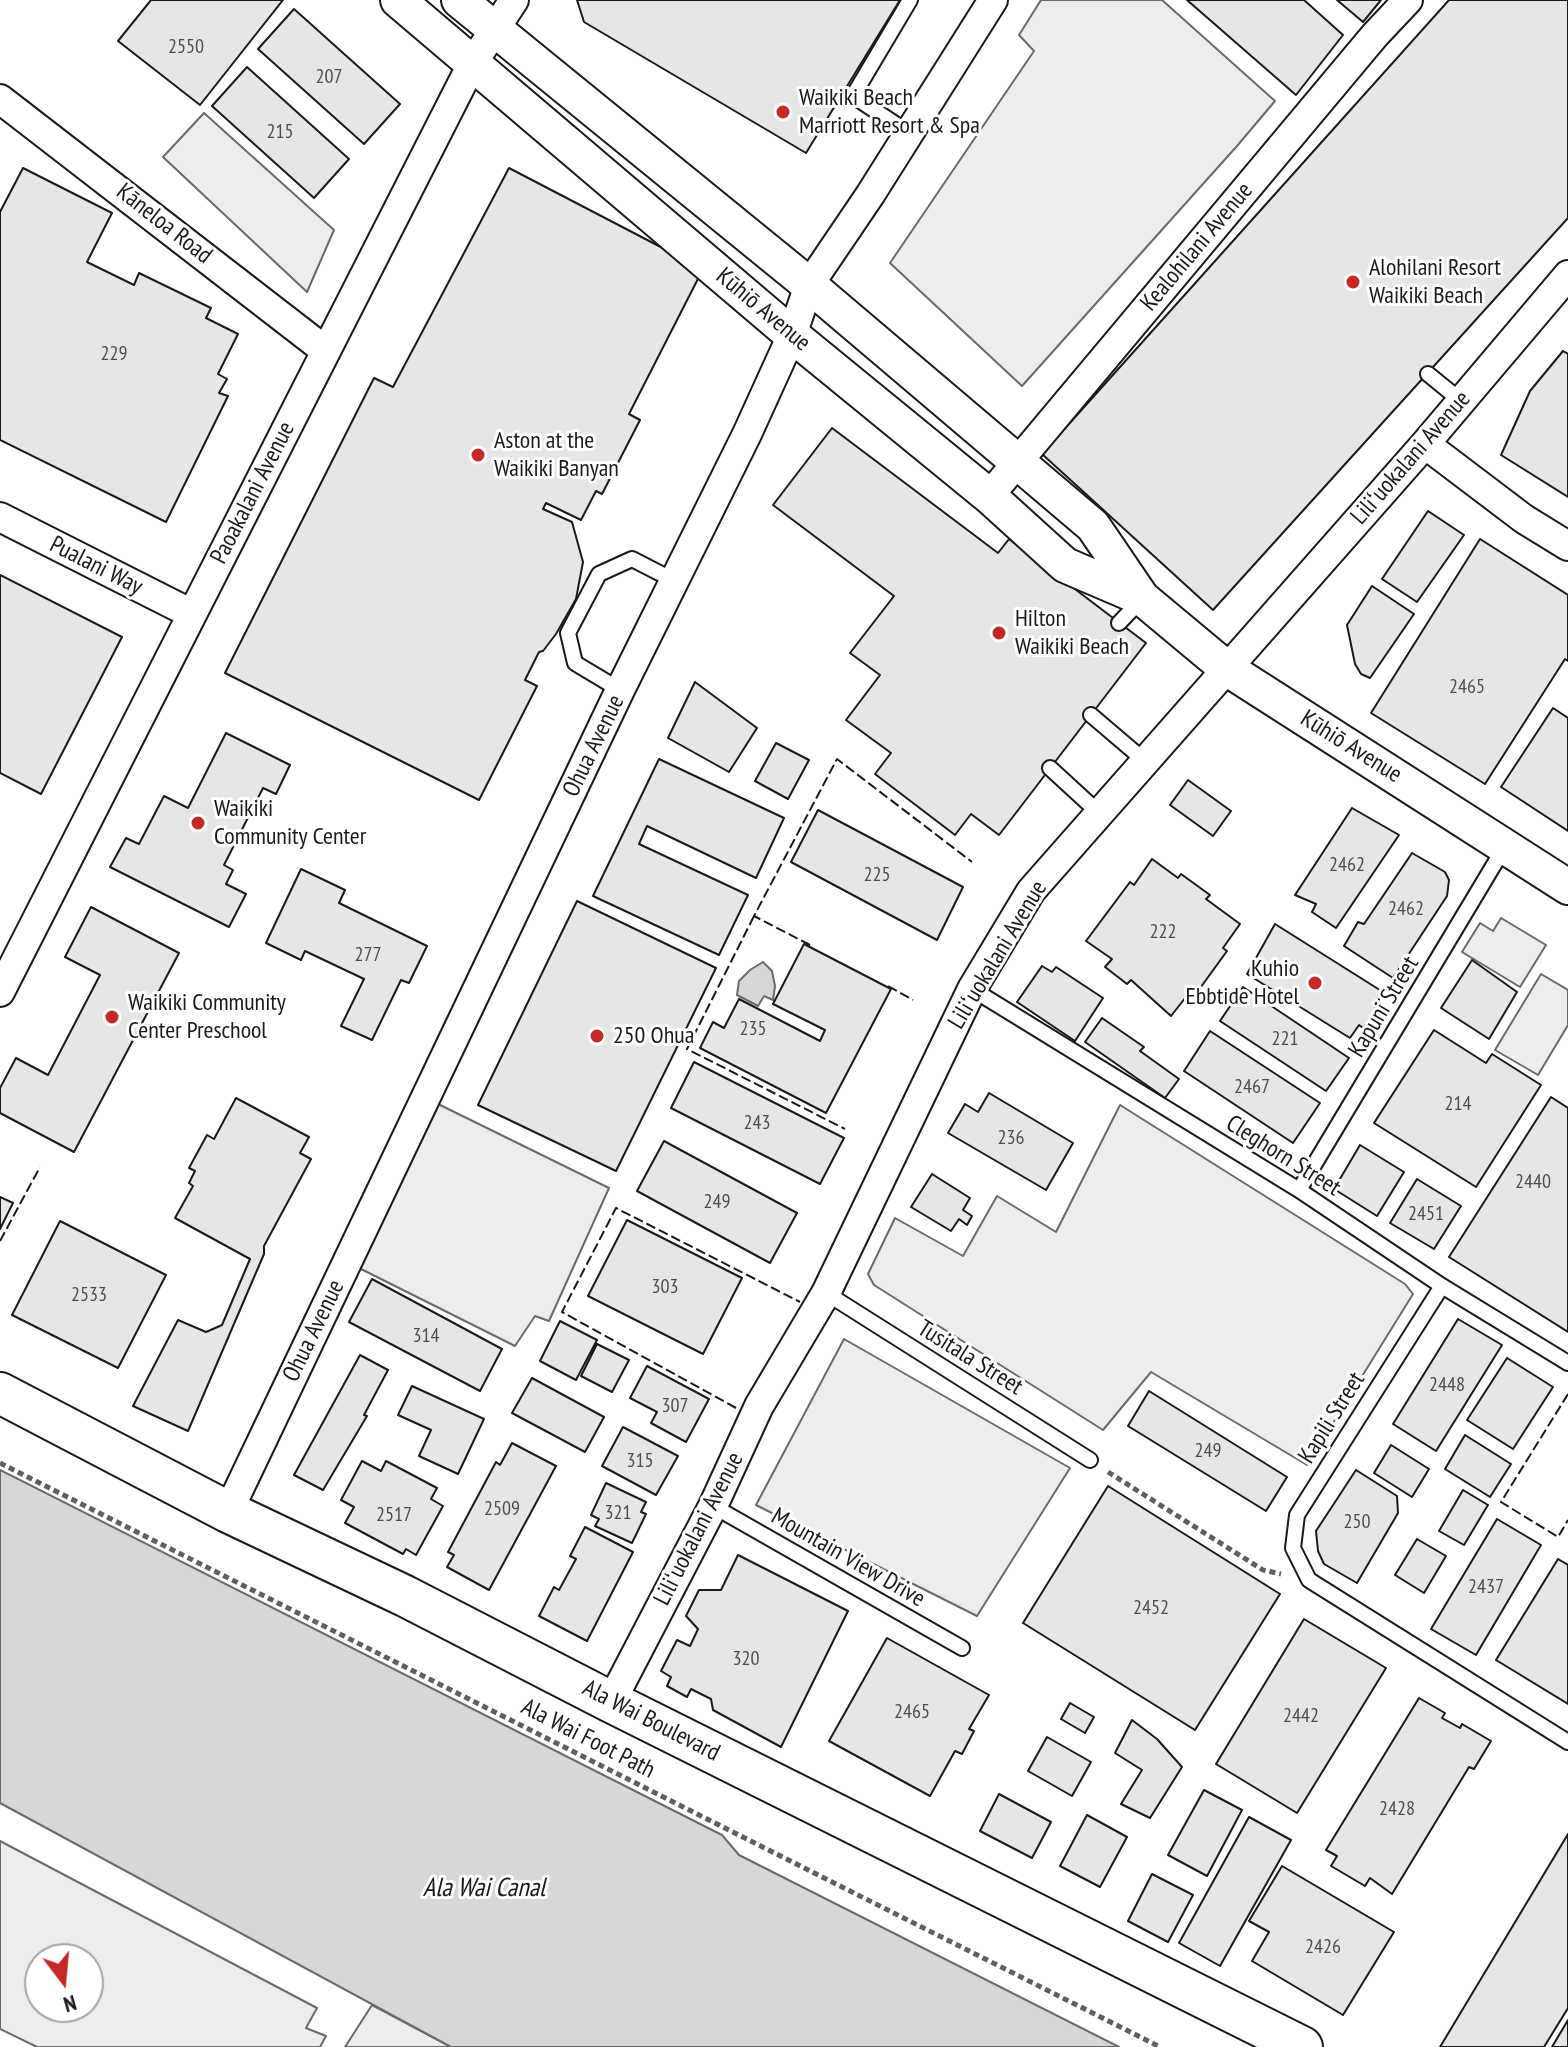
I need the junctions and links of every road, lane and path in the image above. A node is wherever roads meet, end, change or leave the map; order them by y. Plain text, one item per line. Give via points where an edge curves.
1 (398, 0) edge
2 (459, 0) edge
3 (514, 0) edge
4 (910, 0) edge
5 (1408, 0) edge
6 (991, 1) edge
7 (496, 31) junction
8 (472, 64) junction
9 (0, 99) edge
10 (909, 133) junction
11 (1568, 275) edge
12 (809, 285) junction
13 (792, 335) junction
14 (326, 351) junction
15 (1428, 374) dead end
16 (1460, 400) junction
17 (1425, 444) junction
18 (1018, 462) junction
19 (989, 496) junction
20 (0, 517) edge
21 (1568, 546) edge
22 (675, 581) junction
23 (1142, 598) junction
24 (192, 614) junction
25 (1119, 623) dead end
26 (1226, 668) junction
27 (620, 690) junction
28 (1091, 715) dead end
29 (1145, 761) junction
30 (1050, 768) dead end
31 (1099, 813) junction
32 (1506, 845) junction
33 (1568, 887) edge
34 (972, 989) junction
35 (0, 992) edge
36 (1299, 1190) junction
37 (1442, 1286) junction
38 (826, 1293) junction
39 (1568, 1363) edge
40 (0, 1393) edge
41 (1090, 1460) joint
42 (0, 1463) edge
43 (713, 1506) junction
44 (228, 1512) junction
45 (1309, 1580) junction
46 (962, 1648) dead end
47 (611, 1702) junction
48 (1568, 1742) edge
49 (1160, 2047) edge
50 (1302, 2047) edge

1 - 8 street, Kūhiō Avenue
2 - 7 street, Kūhiō Avenue
3 - 7 street, Paoakalani Avenue
4 - 10 lane via 853,96
5 - 18 street, Kealohilani Avenue
6 - 10 street, Ohua Avenue
7 - 8 street, Paoakalani Avenue
7 - 12 street, Kūhiō Avenue
8 - 13 street, Kūhiō Avenue
8 - 14 street, Paoakalani Avenue
9 - 14 street, Kāneloa Road
10 - 12 street, Ohua Avenue
11 - 16 street, Liliʻuokalani Avenue
12 - 13 street, Ohua Avenue
12 - 18 street, Kūhiō Avenue
13 - 19 street, Kūhiō Avenue
13 - 22 street, Ohua Avenue
14 - 24 street, Paoakalani Avenue
15 - 16 lane
16 - 17 street, Liliʻuokalani Avenue
17 - 21 street
17 - 26 street, Liliʻuokalani Avenue
18 - 19 street, Kealohilani Avenue
18 - 23 street, Kūhiō Avenue via 1093,526
19 - 23 street, Kūhiō Avenue via 1065,565
20 - 24 street, Pualani Way
22 - 27 street, Ohua Avenue
22 - 27 lane via 632,559 599,574 568,633 575,663
23 - 25 lane
23 - 26 street, Kūhiō Avenue
24 - 35 street, Paoakalani Avenue
26 - 29 street, Liliʻuokalani Avenue
26 - 32 street, Kūhiō Avenue
27 - 44 street, Ohua Avenue
28 - 29 lane
29 - 31 street, Liliʻuokalani Avenue
30 - 31 lane
31 - 34 street, Liliʻuokalani Avenue via 1031,891
32 - 33 street, Kūhiō Avenue
32 - 36 lane, Kapuni Street
34 - 36 lane, Cleghorn Street
34 - 38 street, Liliʻuokalani Avenue
36 - 37 lane, Cleghorn Street
37 - 39 lane, Cleghorn Street
37 - 45 lane, Kapili Street via 1297,1515 1293,1548
38 - 41 lane, Tusitala Street
38 - 43 street, Liliʻuokalani Avenue via 759,1406
40 - 44 main road, Ala Wai Boulevard
41 - 45 path via 1263,1570
42 - 49 path, Ala Wai Foot Path
43 - 46 lane, Mountain View Drive
43 - 47 street, Liliʻuokalani Avenue
44 - 47 main road, Ala Wai Boulevard
45 - 48 lane
47 - 50 main road, Ala Wai Boulevard

